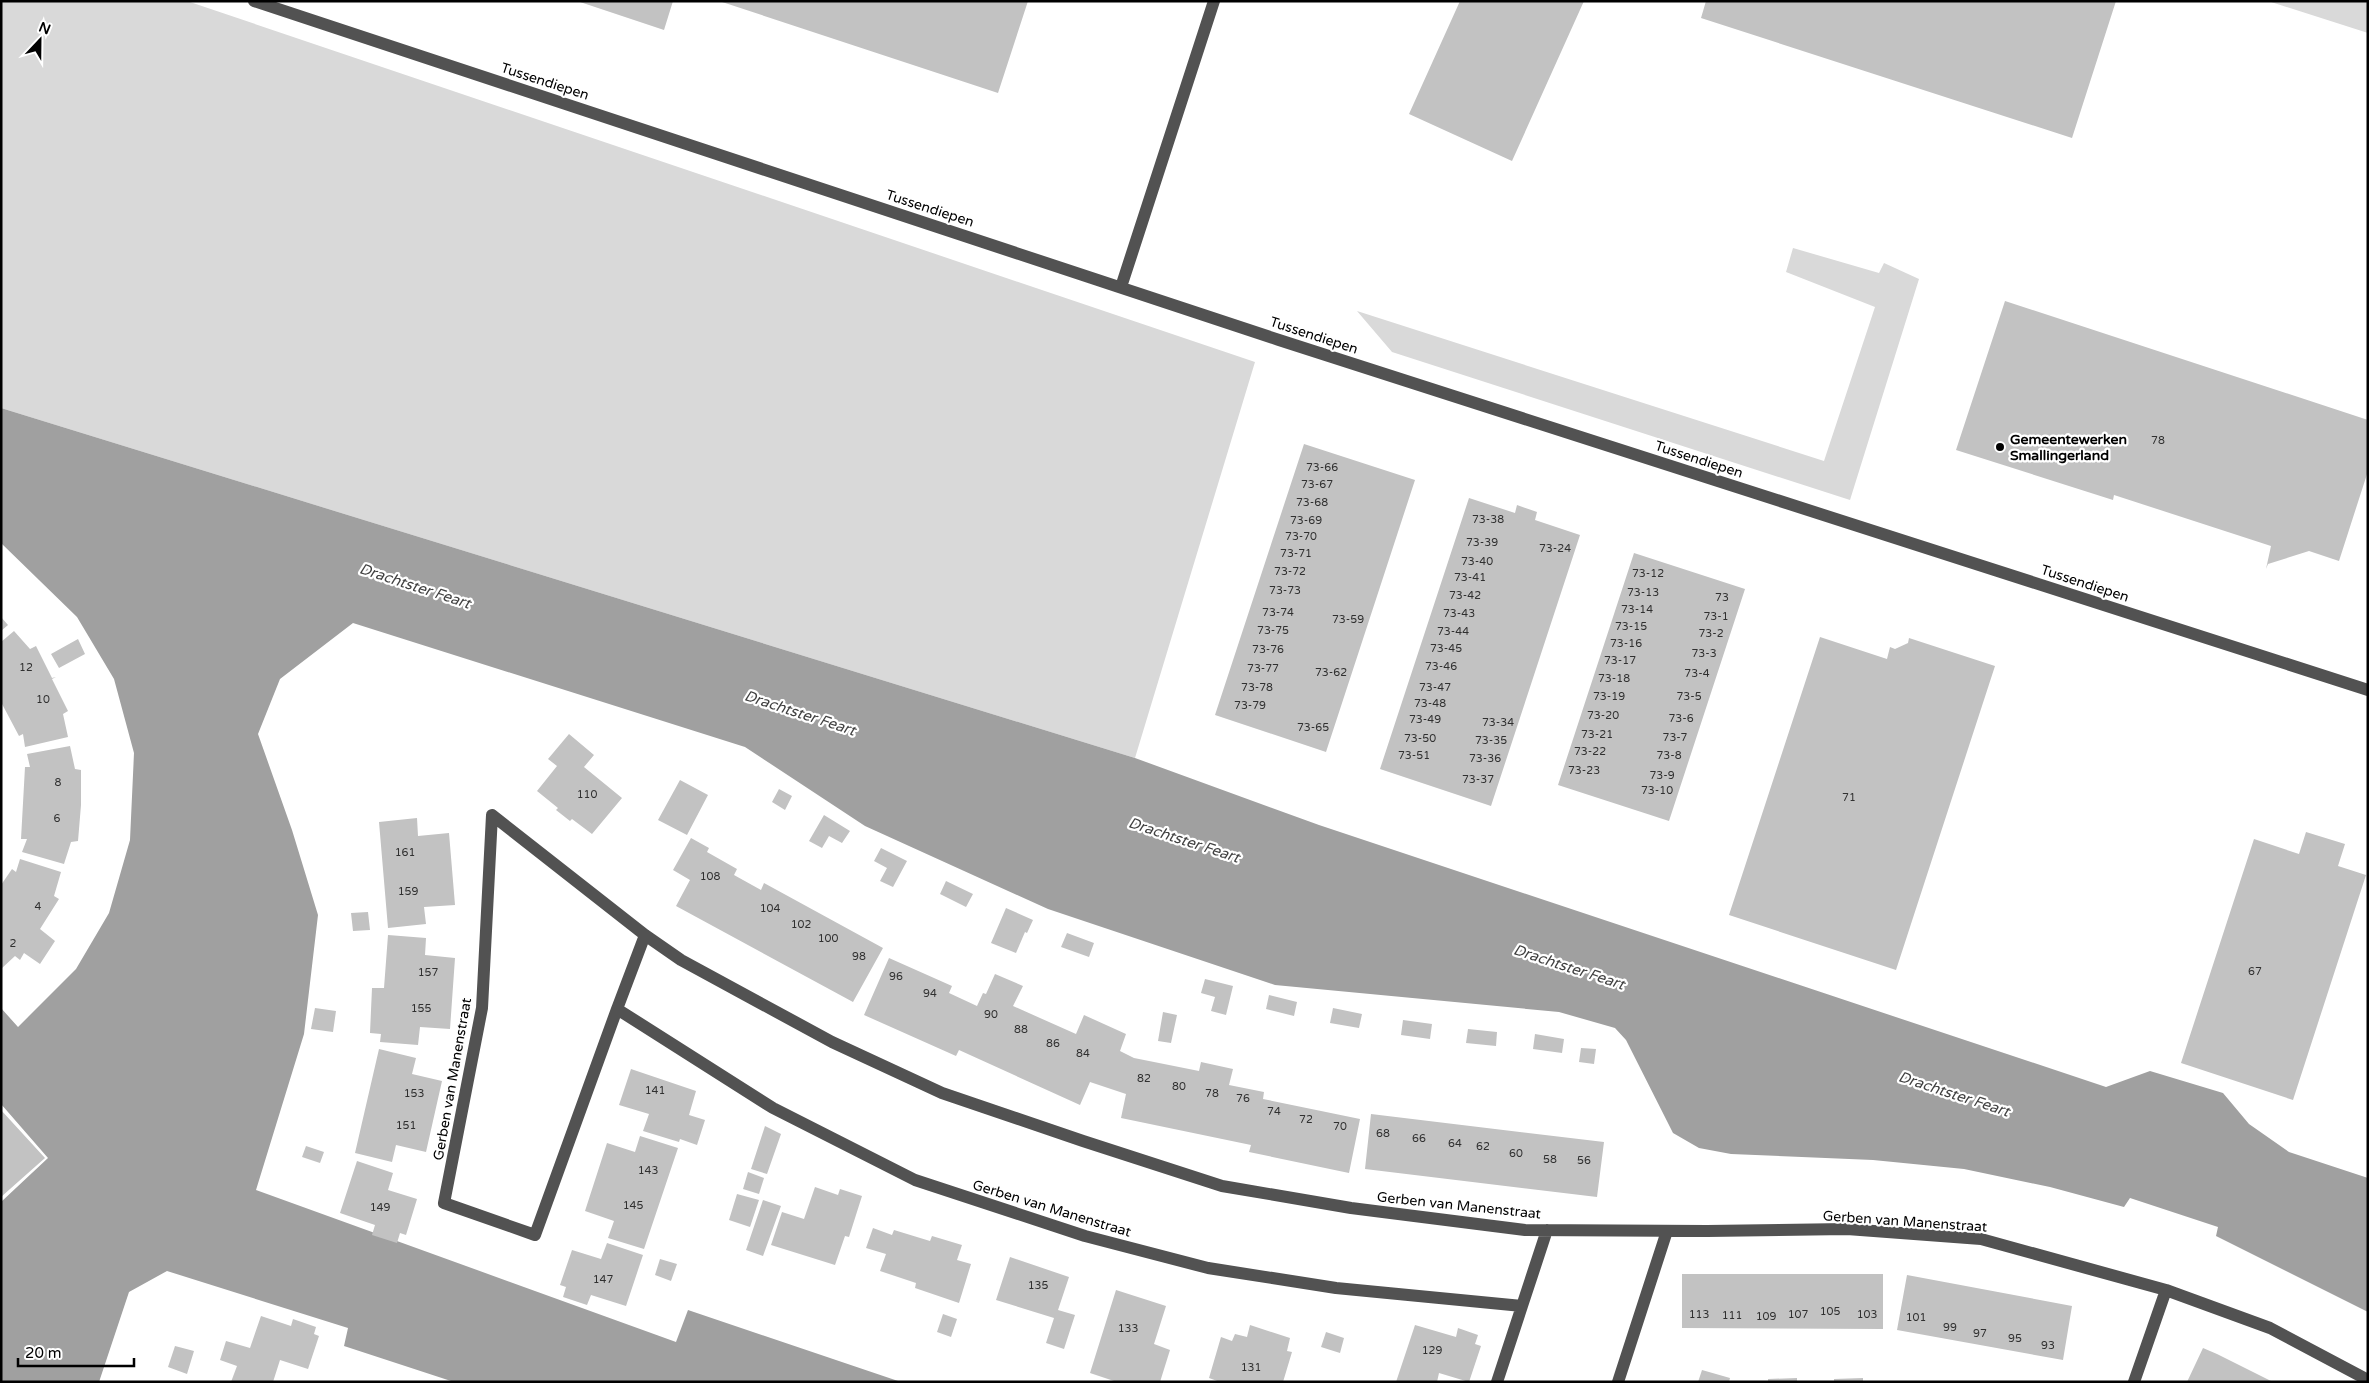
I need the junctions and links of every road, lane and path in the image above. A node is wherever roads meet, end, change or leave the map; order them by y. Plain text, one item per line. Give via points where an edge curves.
1 (254, 1) edge
2 (1214, 1) edge
3 (1121, 287) junction
4 (2368, 690) edge
5 (645, 935) junction
6 (618, 1009) junction
7 (1547, 1230) junction
8 (1667, 1231) junction
9 (2166, 1290) junction
10 (1522, 1306) junction
11 (2368, 1380) edge
12 (1497, 1382) edge
13 (1618, 1382) edge
14 (2134, 1382) edge

1 - 3 street, Tussendiepen
2 - 3 street
3 - 4 street, Tussendiepen
5 - 6 street, Gerben van Manenstraat
5 - 6 street, Gerben van Manenstraat via 492,815 482,1008 444,1203 535,1236
5 - 7 street, Gerben van Manenstraat via 681,960 832,1042 942,1093 1082,1142 1222,1186 1351,1208
6 - 10 street, Gerben van Manenstraat via 773,1108 915,1180 1085,1236 1208,1268 1336,1288
7 - 8 street, Gerben van Manenstraat
7 - 10 street, Gerben van Manenstraat
8 - 9 street, Gerben van Manenstraat via 1847,1229 1982,1239
8 - 13 street
9 - 11 street, Gerben van Manenstraat via 2270,1328
9 - 14 street
10 - 12 street, Gerben van Manenstraat

